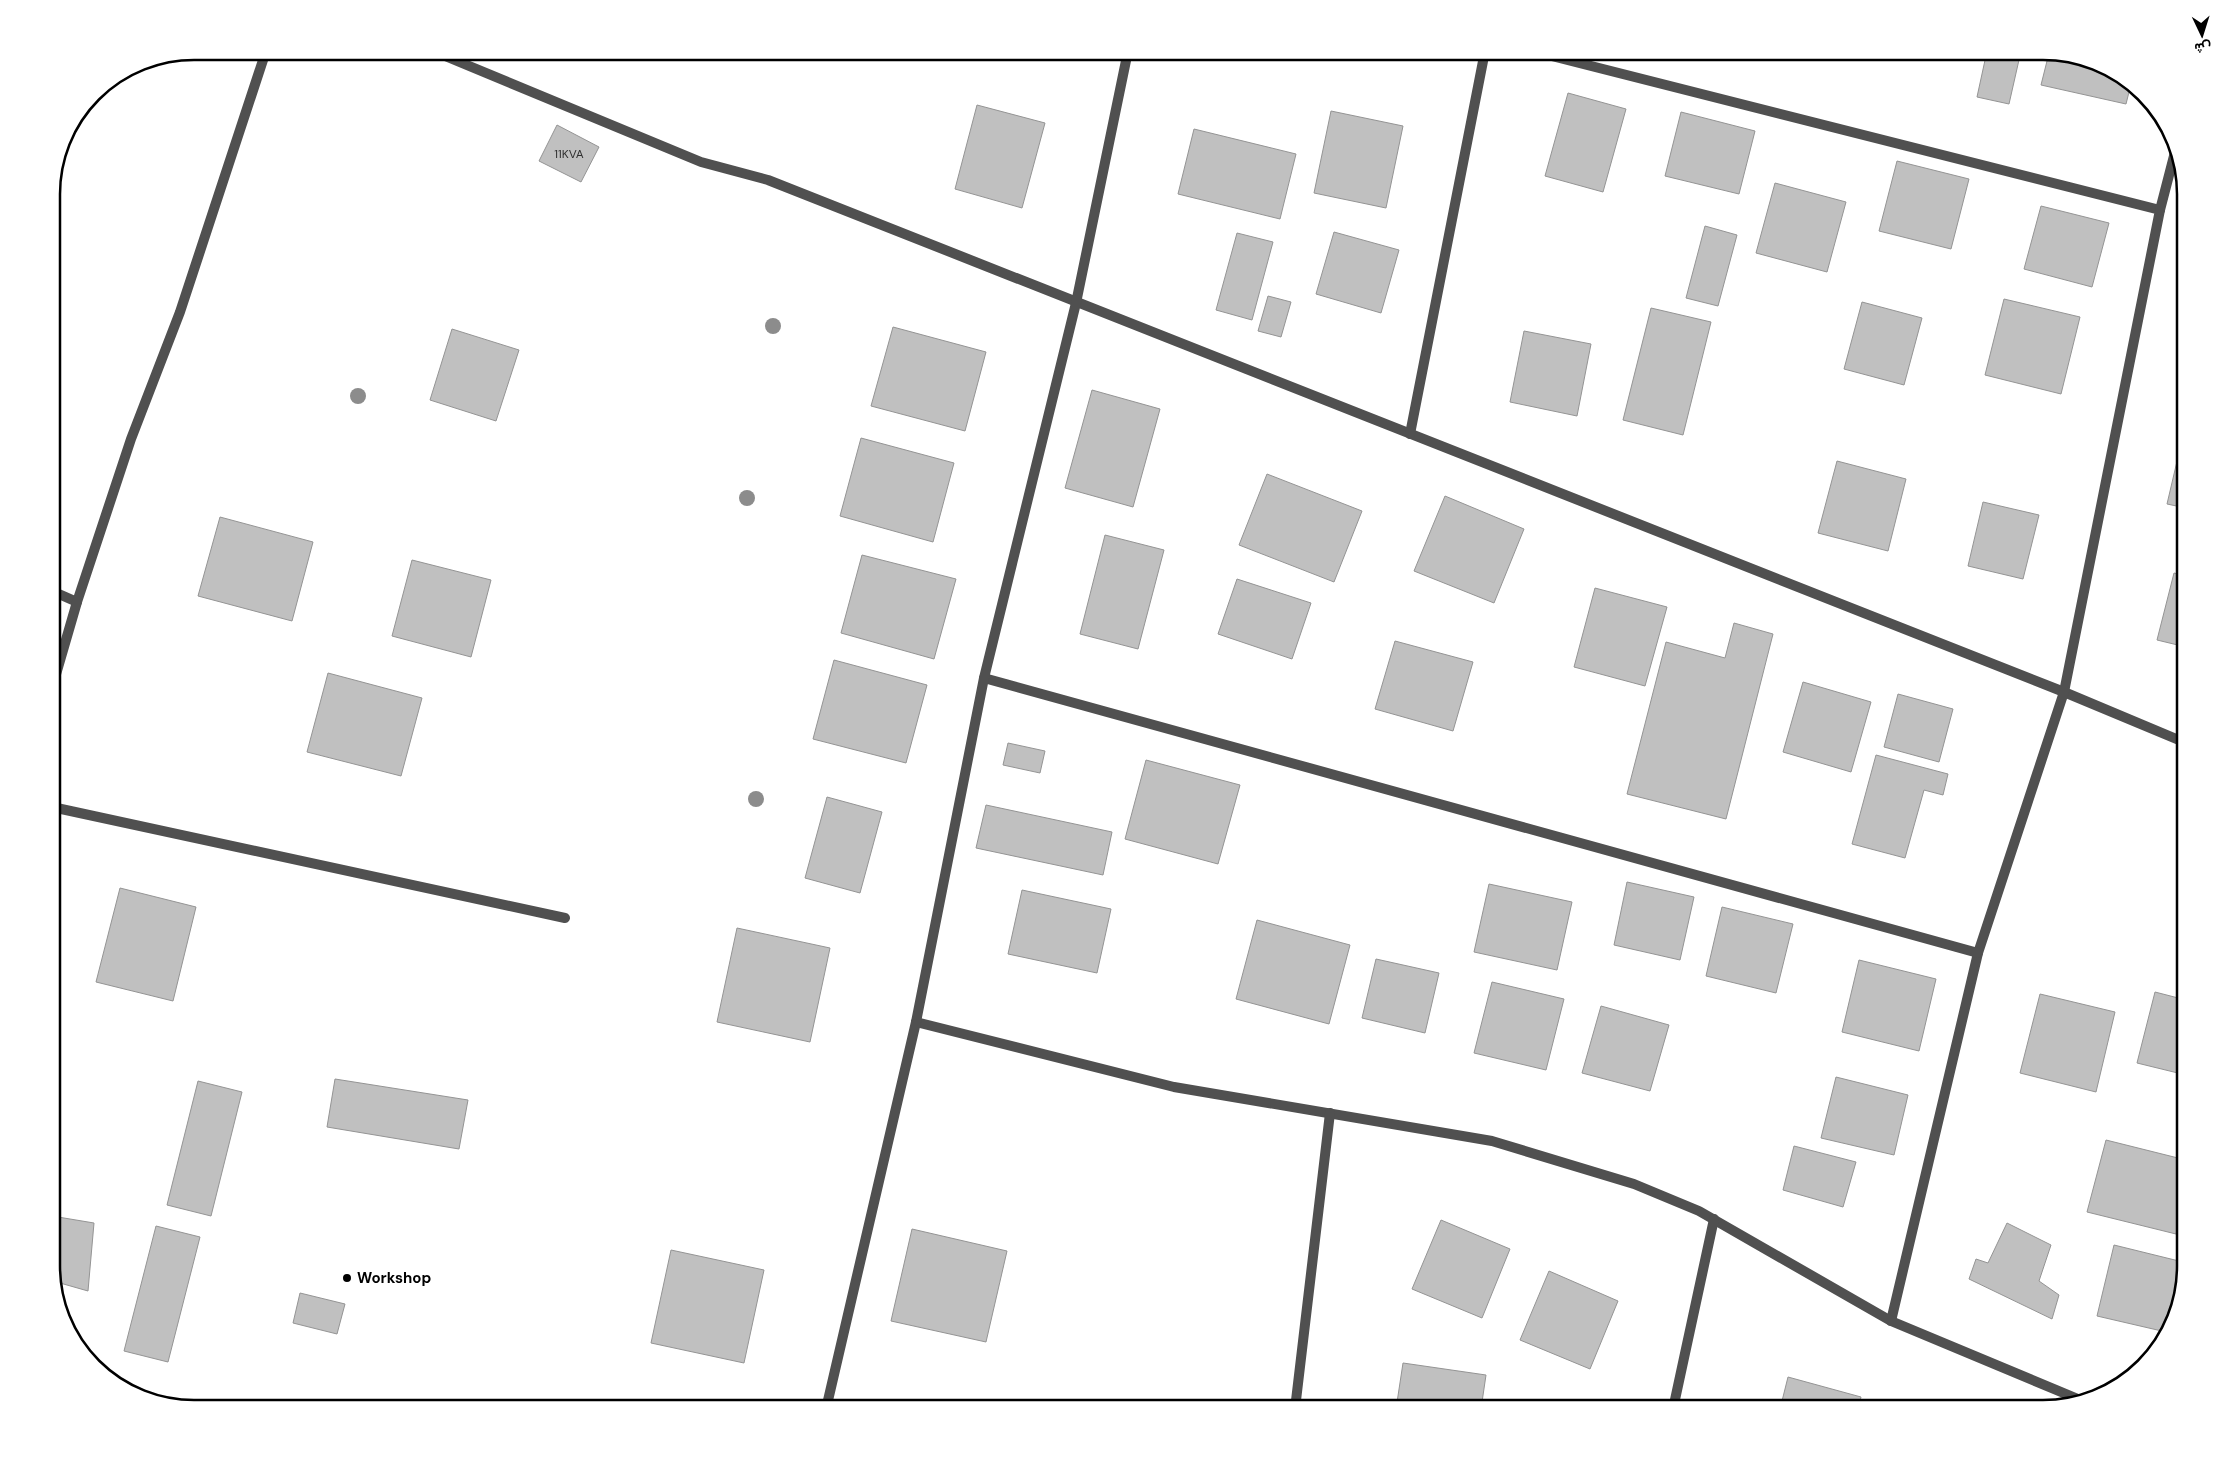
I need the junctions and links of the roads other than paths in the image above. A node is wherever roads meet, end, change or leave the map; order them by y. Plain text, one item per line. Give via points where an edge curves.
1 (263, 60) edge
2 (455, 60) edge
3 (1126, 60) edge
4 (1483, 60) edge
5 (1568, 60) edge
6 (2173, 161) edge
7 (2160, 210) junction
8 (1076, 303) junction
9 (1410, 434) junction
10 (60, 595) edge
11 (77, 602) junction
12 (60, 660) edge
13 (984, 678) junction
14 (2064, 692) junction
15 (2177, 739) edge
16 (60, 809) edge
17 (565, 918) dead end
18 (1978, 953) junction
19 (916, 1022) junction
20 (1330, 1113) junction
21 (1714, 1220) junction
22 (1891, 1321) junction
23 (2070, 1397) edge
24 (828, 1400) edge
25 (1296, 1400) edge
26 (1675, 1400) edge

1 - 11 street via 180,312 131,439
2 - 8 street via 701,162 768,180
3 - 8 street
4 - 9 street
5 - 7 street
6 - 7 street
7 - 14 street
8 - 9 street
8 - 13 street
9 - 14 street
10 - 11 street
11 - 12 street
13 - 18 street
13 - 19 street
14 - 15 street
14 - 18 street
16 - 17 street
18 - 22 street
19 - 20 street via 1174,1087
19 - 24 street
20 - 21 street via 1492,1141 1634,1184
20 - 25 street
21 - 22 street
21 - 26 street
22 - 23 street

